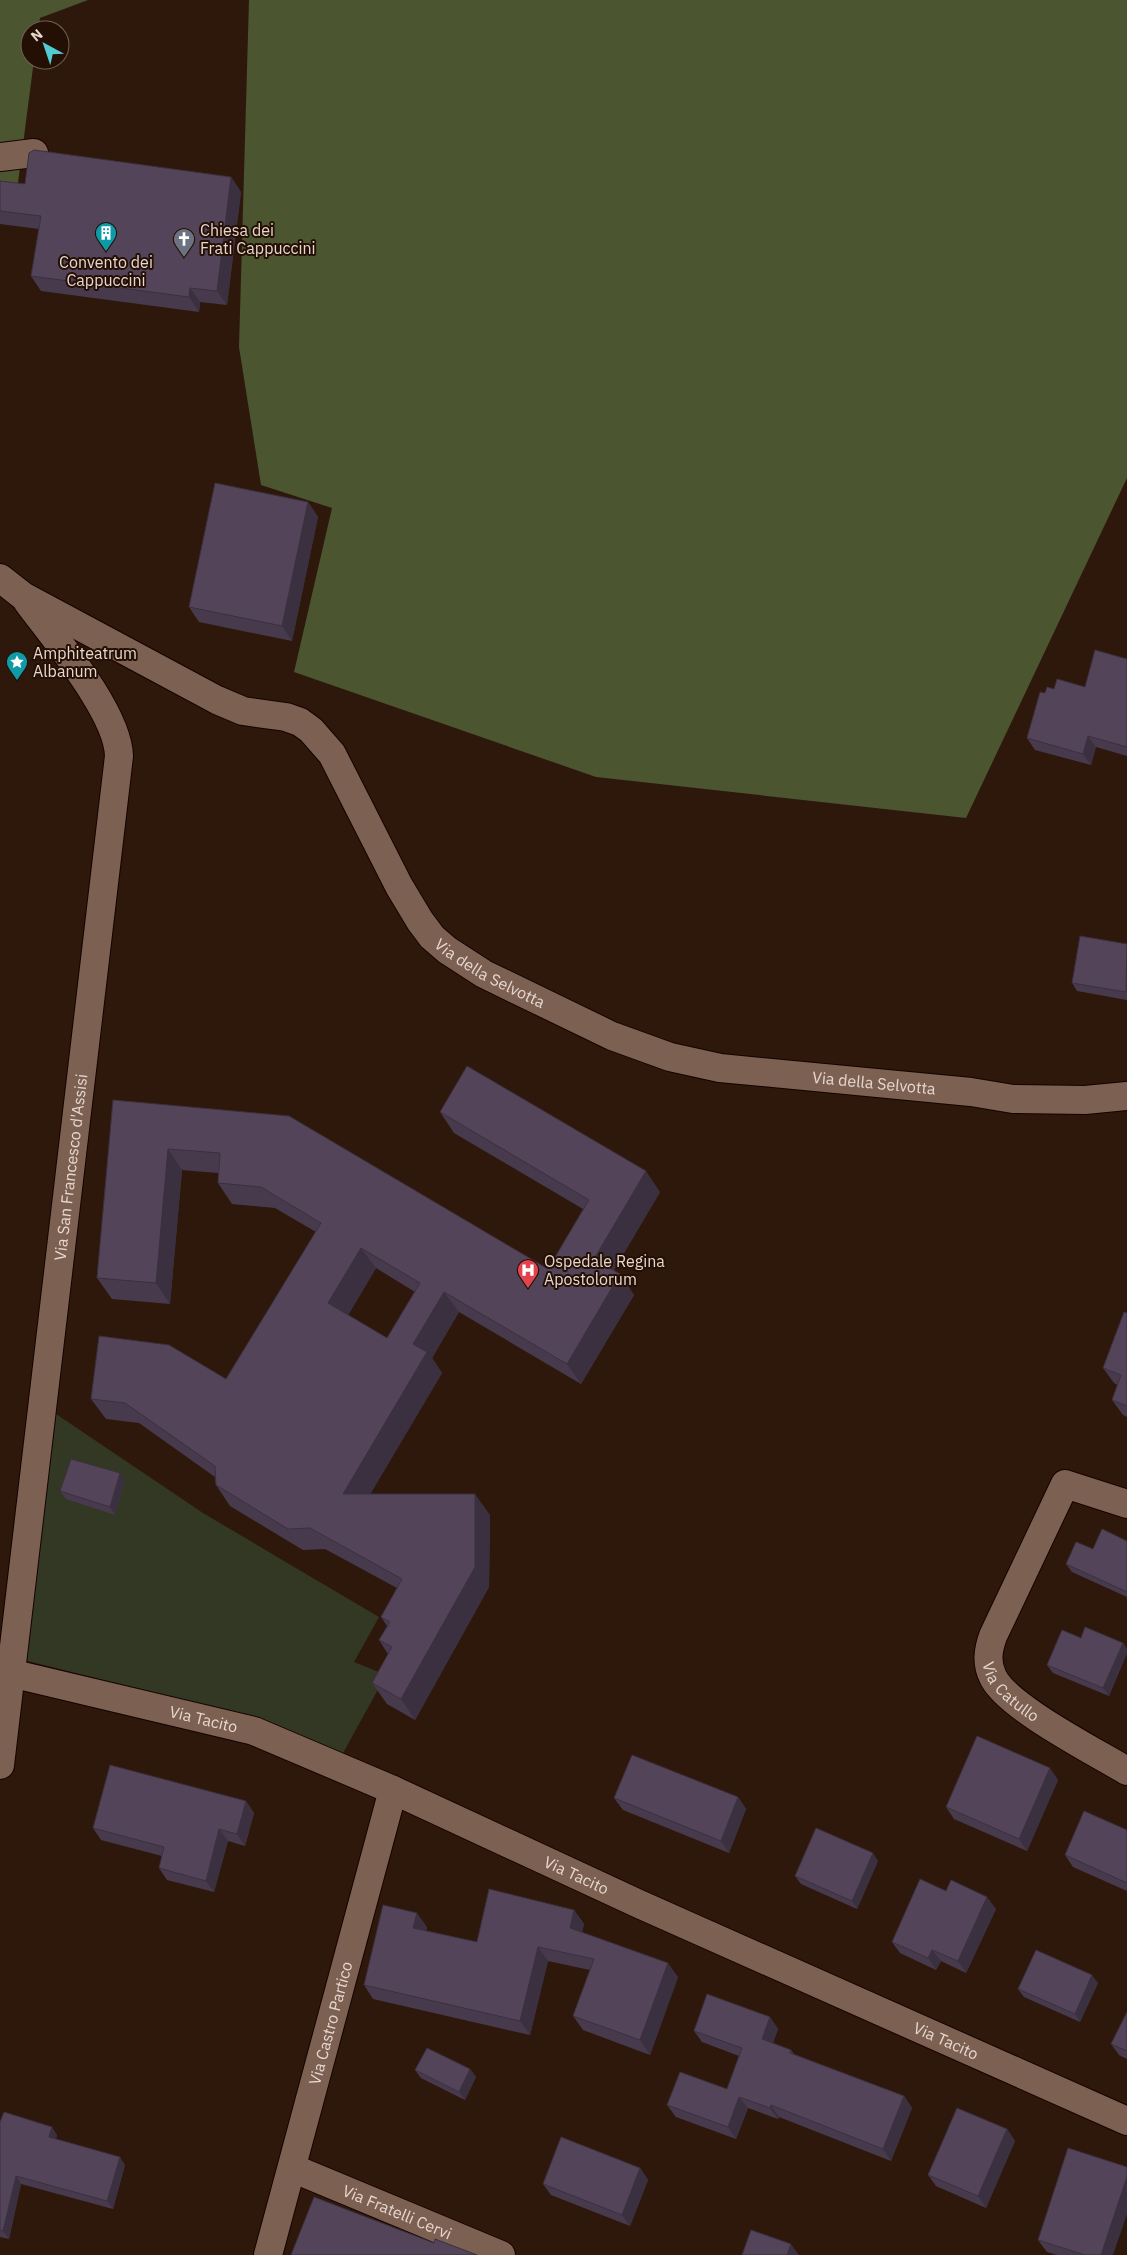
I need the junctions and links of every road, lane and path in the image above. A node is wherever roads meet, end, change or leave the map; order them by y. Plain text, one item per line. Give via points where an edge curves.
1 (34, 153) edge
2 (0, 157) edge
3 (0, 578) edge
4 (23, 596) junction
5 (1127, 1096) edge
6 (1127, 1504) edge
7 (10, 1673) junction
8 (0, 1765) edge
9 (1127, 1771) edge
10 (393, 1790) junction
11 (1127, 2121) edge
12 (292, 2168) junction
13 (268, 2255) edge
14 (501, 2255) edge

1 - 2 street
3 - 4 street, Via della Selvotta
4 - 5 street, Via della Selvotta via 228,706 286,717 306,725 332,754 399,886 432,937 484,974 612,1036 670,1057 720,1068 971,1092 1013,1099 1085,1100
4 - 7 street, Via San Francesco d'Assisi via 97,698 111,722 119,756
6 - 9 street, Via Catullo via 1065,1484 993,1636 988,1663 994,1678 1010,1698
7 - 8 street, Via San Francesco d'Assisi
7 - 10 street, Via Tacito via 254,1731
10 - 11 street, Via Tacito via 639,1904
10 - 12 street, Via Castro Partico
12 - 13 street, Via Castro Partico
12 - 14 street, Via Fratelli Cervi

